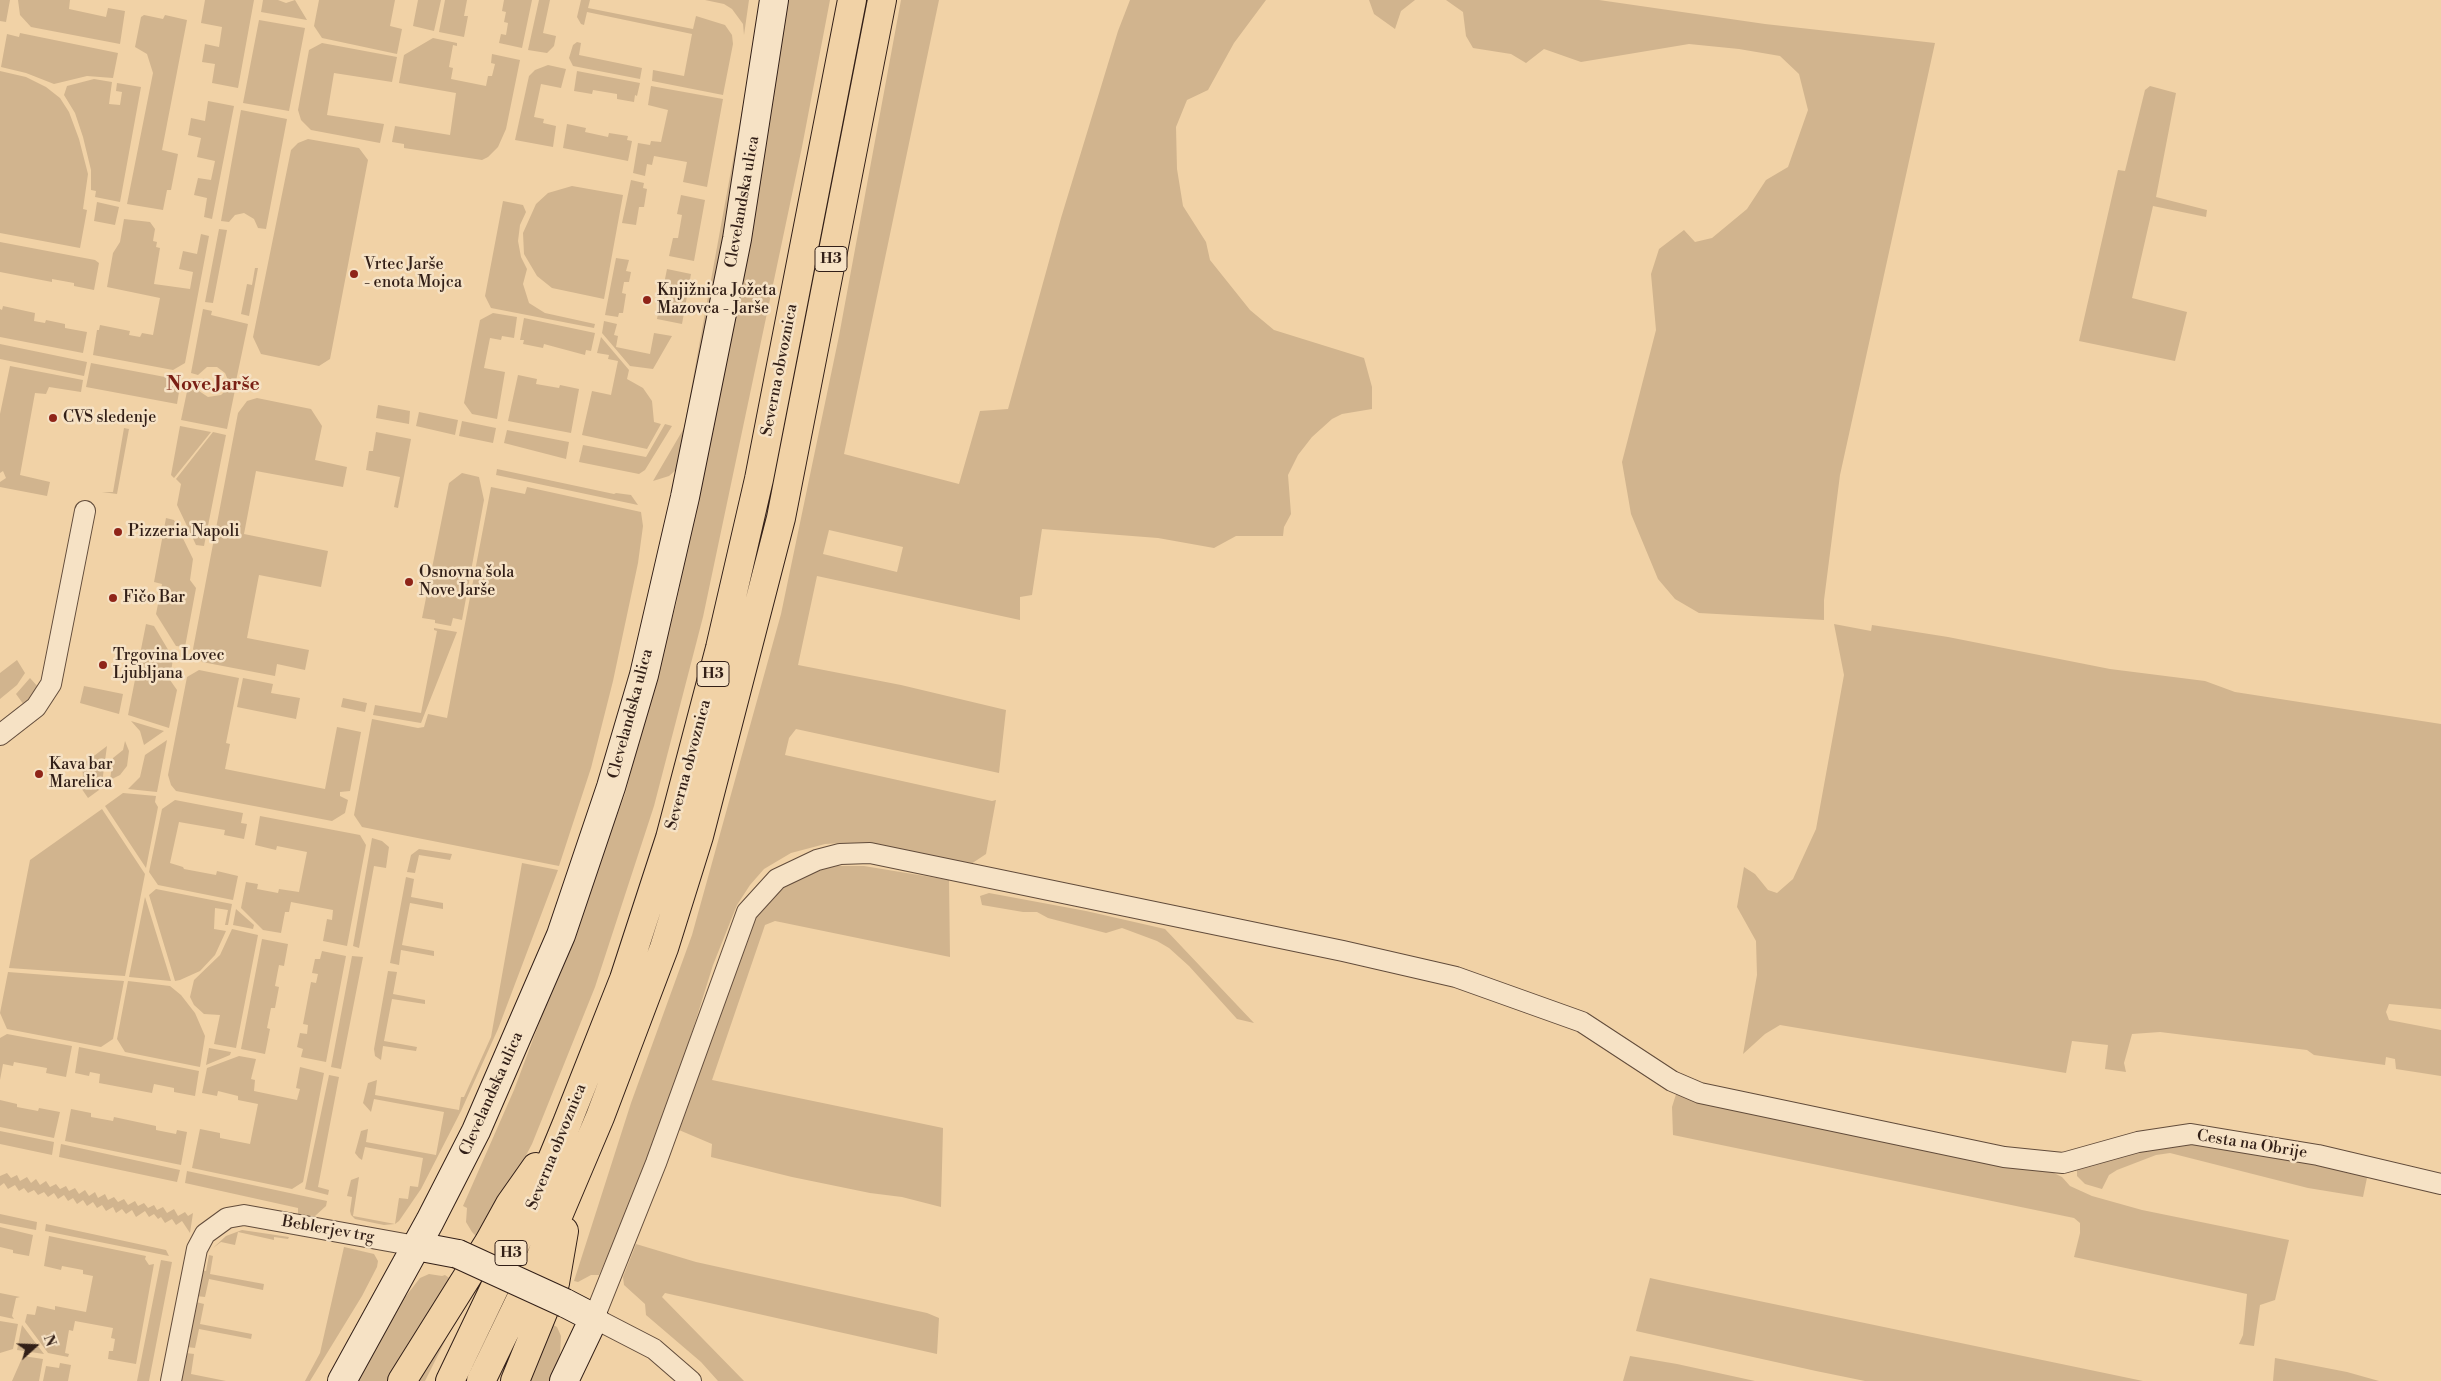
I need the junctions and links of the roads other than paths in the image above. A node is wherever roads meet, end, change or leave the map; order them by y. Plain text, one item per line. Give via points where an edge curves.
1 (774, 0) edge
2 (852, 0) edge
3 (882, 0) edge
4 (85, 511) dead end
5 (0, 735) edge
6 (567, 1122) junction
7 (572, 1182) junction
8 (2441, 1184) edge
9 (416, 1246) junction
10 (594, 1318) junction
11 (171, 1381) edge
12 (342, 1381) edge
13 (402, 1381) edge
14 (450, 1381) edge
15 (482, 1381) edge
16 (515, 1381) edge
17 (564, 1381) edge
18 (691, 1381) edge

1 - 9 street, Clevelandska ulica via 748,173 718,338 644,674 620,759 561,934 476,1131
2 - 6 highway, Severna obvoznica / H3 via 759,479 717,658 670,838 624,979
3 - 7 highway, Severna obvoznica / H3 via 781,518 744,667 699,836 664,948
4 - 5 street via 51,684 36,707
6 - 13 highway via 510,1204 490,1242
6 - 14 highway, Severna obvoznica / H3 via 527,1220
7 - 15 highway, Severna obvoznica / H3 via 540,1261
7 - 16 highway via 555,1283
8 - 10 street, Cesta na Obrije via 2318,1155 2191,1134 2138,1142 2063,1163 2004,1157 1700,1093 1672,1081 1582,1022 1456,977 870,853 840,854 817,860 777,879 747,912 656,1163
9 - 10 street, Beblerjev trg, bridge via 458,1254
9 - 11 street, Beblerjev trg via 244,1215 227,1218 205,1234 197,1249
9 - 12 street, Clevelandska ulica
10 - 17 street
10 - 18 street via 654,1349

